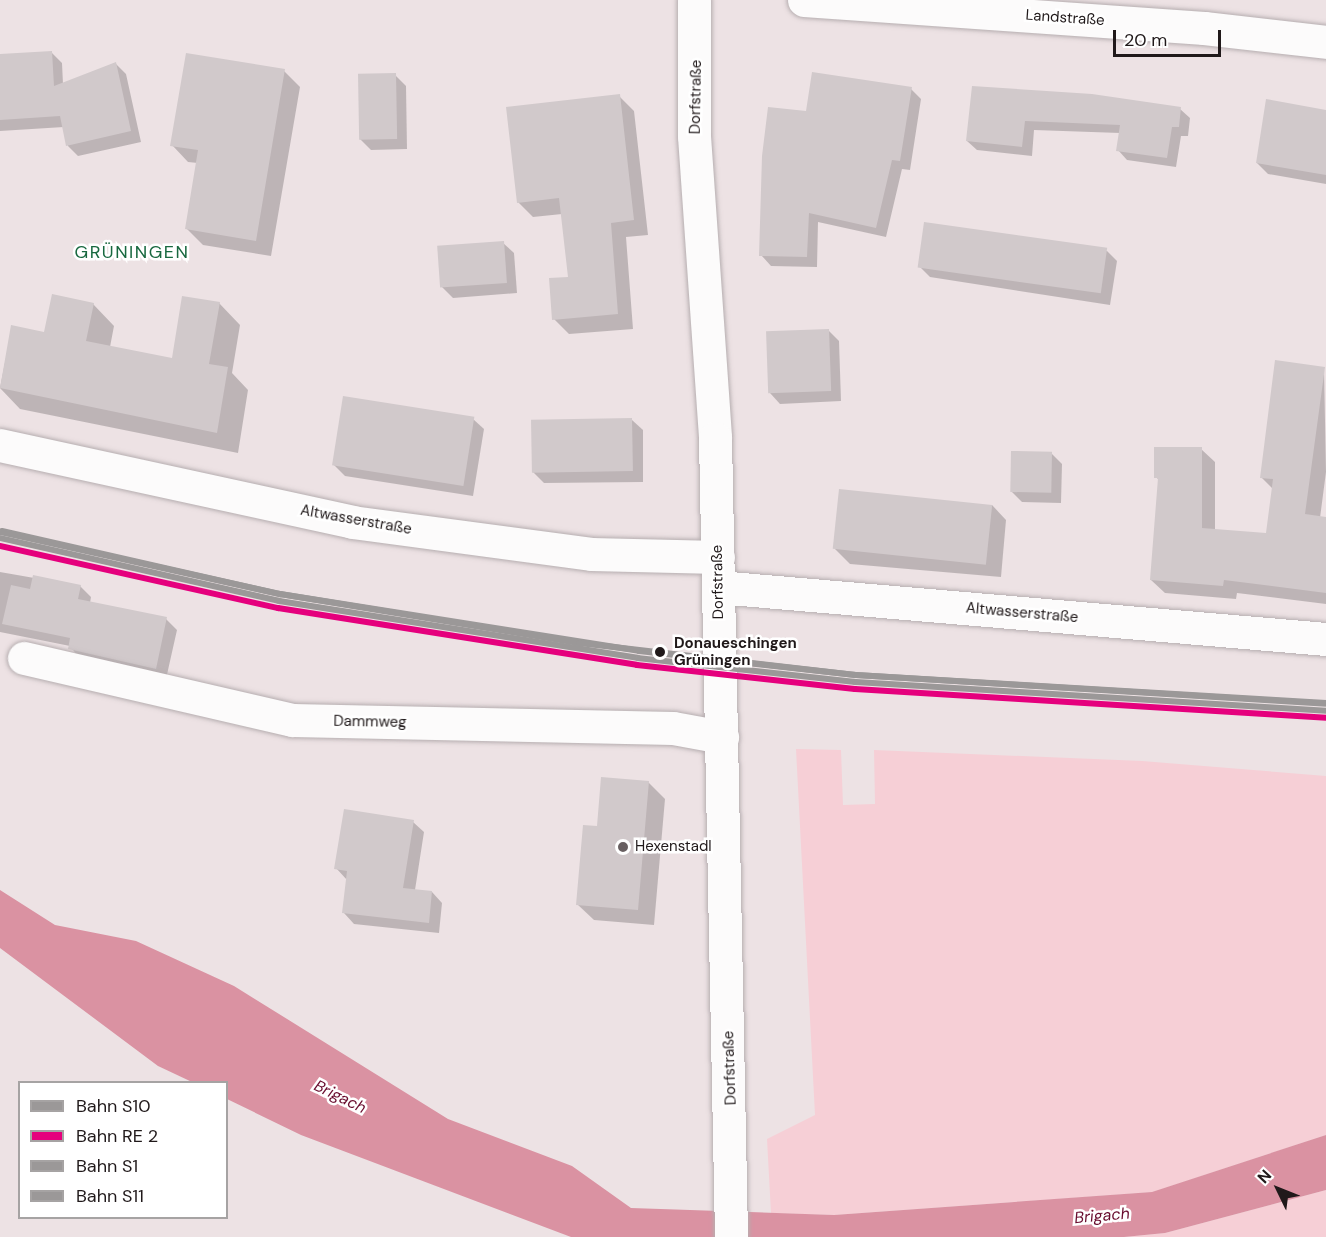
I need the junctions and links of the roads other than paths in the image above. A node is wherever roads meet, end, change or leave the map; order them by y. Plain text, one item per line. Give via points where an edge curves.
1 (694, 0) edge
2 (804, 0) edge
3 (1326, 42) edge
4 (0, 445) edge
5 (718, 572) junction
6 (1326, 639) edge
7 (24, 658) dead end
8 (722, 737) junction
9 (731, 1237) edge

1 - 5 street, Dorfstraße via 694,136 715,438
2 - 3 street, Landstraße via 1204,28
4 - 5 street, Altwasserstraße via 352,522
5 - 6 street, Altwasserstraße
5 - 8 street, Dorfstraße
7 - 8 street, Dammweg via 292,720 673,728
8 - 9 street, Dorfstraße via 732,1125

